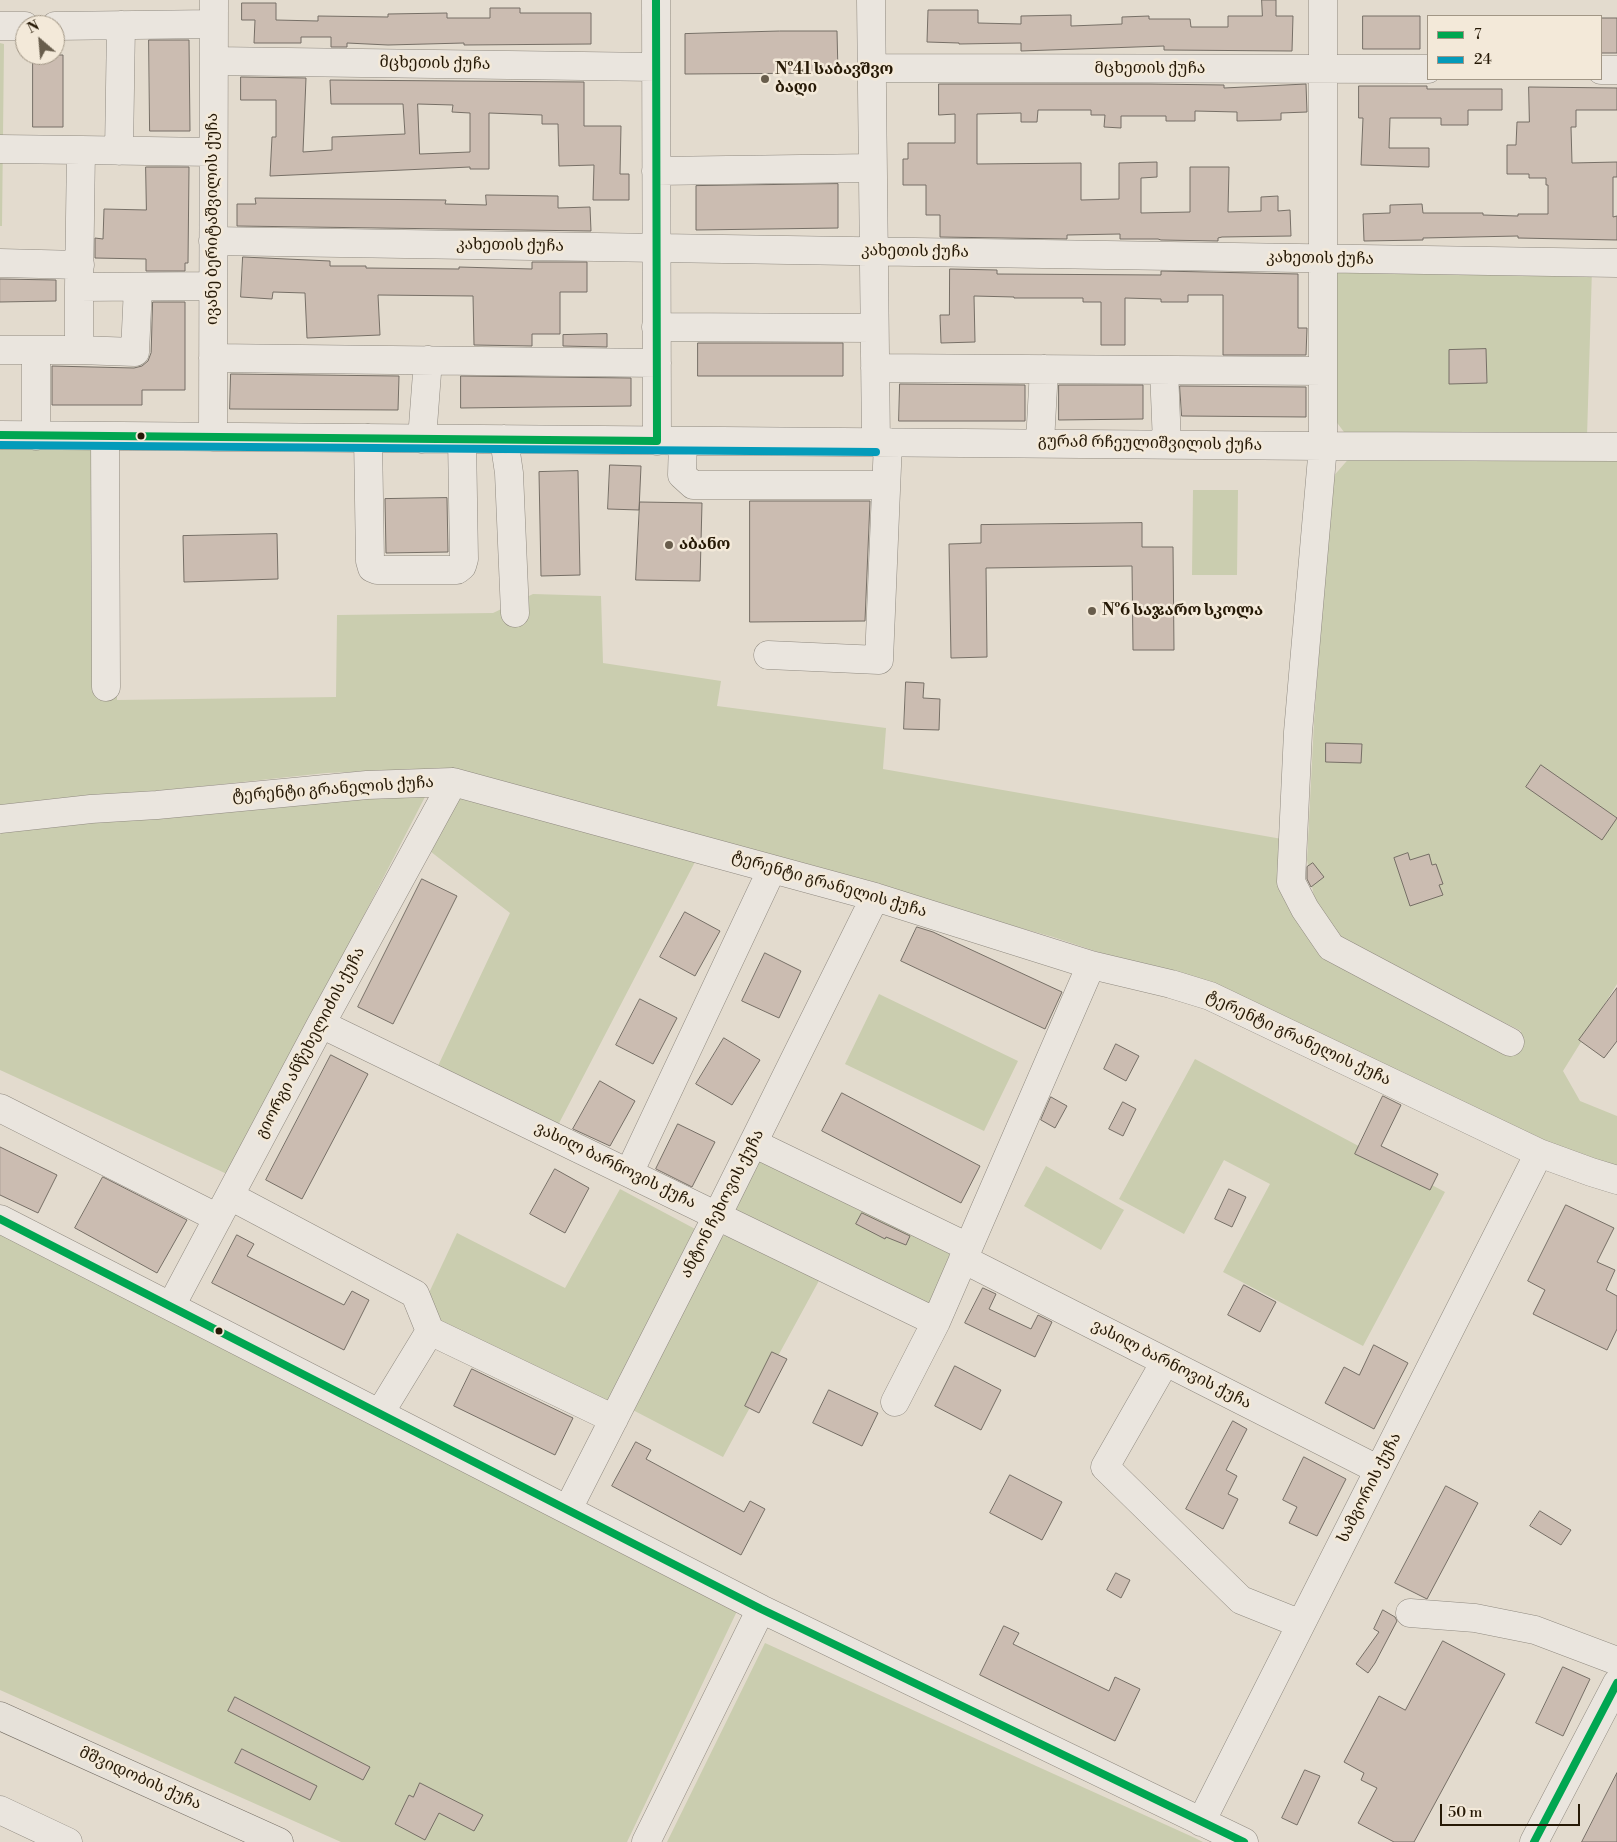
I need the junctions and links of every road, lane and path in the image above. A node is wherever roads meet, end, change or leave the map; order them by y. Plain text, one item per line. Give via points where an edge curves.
1 (656, 0) edge
2 (870, 0) edge
3 (1323, 0) edge
4 (214, 12) edge
5 (121, 25) junction
6 (0, 26) edge
7 (15, 26) edge
8 (65, 26) edge
9 (214, 61) junction
10 (656, 67) junction
11 (872, 68) junction
12 (1323, 69) junction
13 (1427, 70) edge
14 (1602, 70) edge
15 (1617, 70) edge
16 (0, 149) edge
17 (82, 150) junction
18 (119, 151) junction
19 (214, 152) junction
20 (872, 168) junction
21 (656, 171) junction
22 (213, 241) junction
23 (658, 248) junction
24 (875, 252) junction
25 (1324, 259) junction
26 (0, 262) edge
27 (1617, 263) edge
28 (79, 276) junction
29 (213, 286) junction
30 (138, 287) junction
31 (656, 327) junction
32 (874, 328) junction
33 (0, 350) edge
34 (36, 350) junction
35 (79, 350) junction
36 (213, 358) junction
37 (428, 360) junction
38 (657, 363) junction
39 (875, 368) junction
40 (1044, 369) junction
41 (1164, 370) junction
42 (1323, 371) junction
43 (0, 435) edge
44 (36, 436) junction
45 (105, 436) junction
46 (213, 437) junction
47 (422, 439) junction
48 (504, 439) junction
49 (670, 441) junction
50 (882, 442) junction
51 (1040, 443) junction
52 (1167, 444) junction
53 (368, 445) junction
54 (462, 445) junction
55 (1323, 446) junction
56 (1617, 447) edge
57 (885, 485) junction
58 (516, 613) dead end
59 (768, 655) dead end
60 (106, 687) dead end
61 (453, 782) junction
62 (0, 820) edge
63 (772, 869) junction
64 (875, 897) junction
65 (1091, 965) junction
66 (321, 1024) junction
67 (1510, 1042) dead end
68 (0, 1109) edge
69 (754, 1143) junction
70 (1539, 1153) junction
71 (629, 1173) junction
72 (1617, 1180) edge
73 (224, 1207) junction
74 (717, 1216) junction
75 (0, 1219) edge
76 (966, 1253) junction
77 (171, 1306) junction
78 (936, 1322) junction
79 (430, 1331) junction
80 (1165, 1362) junction
81 (895, 1402) dead end
82 (380, 1413) junction
83 (614, 1419) junction
84 (1379, 1470) junction
85 (568, 1509) junction
86 (762, 1609) junction
87 (1410, 1613) dead end
88 (1301, 1624) junction
89 (1617, 1661) edge
90 (1617, 1683) edge
91 (0, 1716) edge
92 (0, 1810) edge
93 (1201, 1822) junction
94 (68, 1842) edge
95 (279, 1842) edge
96 (646, 1842) edge
97 (1244, 1842) edge
98 (1534, 1842) edge

1 - 10 street
2 - 11 street
3 - 12 street
4 - 5 street
4 - 9 street, ივანე ბერიტაშვილის ქუჩა
5 - 8 street
5 - 18 street
6 - 7 street
9 - 10 street, მცხეთის ქუჩა
9 - 19 street, ივანე ბერიტაშვილის ქუჩა
10 - 21 street
11 - 12 street, მცხეთის ქუჩა
11 - 20 street
12 - 13 street, მცხეთის ქუჩა
12 - 25 street
14 - 15 street
16 - 17 street
17 - 18 street
17 - 28 street
18 - 19 street
19 - 22 street, ივანე ბერიტაშვილის ქუჩა
20 - 21 street
20 - 24 street
21 - 23 street
22 - 23 street, კახეთის ქუჩა
22 - 29 street, ივანე ბერიტაშვილის ქუჩა
23 - 24 street, კახეთის ქუჩა
23 - 31 street
24 - 25 street, კახეთის ქუჩა
24 - 32 street
25 - 27 street, კახეთის ქუჩა
25 - 42 street
26 - 28 street
28 - 30 street
28 - 35 street
29 - 30 street
29 - 36 street, ივანე ბერიტაშვილის ქუჩა
30 - 35 street via 135,352
31 - 32 street
31 - 38 street
32 - 39 street
33 - 34 street
34 - 35 street
34 - 44 street
36 - 37 street
36 - 46 street, ივანე ბერიტაშვილის ქუჩა
37 - 38 street
37 - 47 street
38 - 49 street
39 - 40 street
39 - 50 street
40 - 41 street
40 - 51 street
41 - 42 street
41 - 52 street
42 - 55 street
43 - 44 street, გურამ რჩეულიშვილის ქუჩა
44 - 45 street, გურამ რჩეულიშვილის ქუჩა
45 - 46 street, გურამ რჩეულიშვილის ქუჩა
45 - 60 street
46 - 53 street, გურამ რჩეულიშვილის ქუჩა
47 - 53 street, გურამ რჩეულიშვილის ქუჩა
47 - 54 street, გურამ რჩეულიშვილის ქუჩა
48 - 49 street, გურამ რჩეულიშვილის ქუჩა
48 - 54 street, გურამ რჩეულიშვილის ქუჩა
48 - 58 street via 509,473
49 - 50 street, გურამ რჩეულიშვილის ქუჩა
49 - 57 street via 682,475 693,485
50 - 51 street, გურამ რჩეულიშვილის ქუჩა
50 - 57 street
51 - 52 street, გურამ რჩეულიშვილის ქუჩა
52 - 55 street, გურამ რჩეულიშვილის ქუჩა
53 - 54 street
53 - 54 street via 370,561 372,568 377,570 457,570 464,563
55 - 56 street, გურამ რჩეულიშვილის ქუჩა
55 - 67 street via 1298,732 1291,882 1304,909 1331,947
57 - 59 street via 879,660
61 - 62 street, ტერენტი გრანელის ქუჩა via 367,785
61 - 63 street, ტერენტი გრანელის ქუჩა
61 - 66 street, გიორგი ანწეხელიძის ქუჩა
63 - 64 street, ტერენტი გრანელის ქუჩა
63 - 71 street
64 - 65 street, ტერენტი გრანელის ქუჩა
64 - 69 street, ანტონ ჩეხოვის ქუჩა
65 - 70 street, ტერენტი გრანელის ქუჩა via 1210,996
65 - 76 street
66 - 71 street, ვასილ ბარნოვის ქუჩა
66 - 73 street, გიორგი ანწეხელიძის ქუჩა
68 - 73 street
69 - 74 street, ანტონ ჩეხოვის ქუჩა
69 - 76 street, ვასილ ბარნოვის ქუჩა
70 - 72 street, ტერენტი გრანელის ქუჩა
70 - 84 street, სამგორის ქუჩა
71 - 74 street, ვასილ ბარნოვის ქუჩა
73 - 77 street, გიორგი ანწეხელიძის ქუჩა
73 - 79 street via 415,1294
74 - 78 street, ვასილ ბარნოვის ქუჩა
74 - 83 street, ანტონ ჩეხოვის ქუჩა
75 - 77 street
76 - 78 street
76 - 80 street, ვასილ ბარნოვის ქუჩა
77 - 82 street
78 - 81 street
79 - 82 street
79 - 83 street
80 - 84 street, ვასილ ბარნოვის ქუჩა
80 - 88 street via 1105,1467 1241,1600
82 - 85 street
83 - 85 street, ანტონ ჩეხოვის ქუჩა
84 - 88 street, სამგორის ქუჩა
85 - 86 street
86 - 93 street
86 - 96 street
87 - 89 street via 1475,1618 1535,1630
88 - 93 street, სამგორის ქუჩა
90 - 98 street
91 - 95 main road, მშვიდობის ქუჩა
92 - 94 street
93 - 97 street

